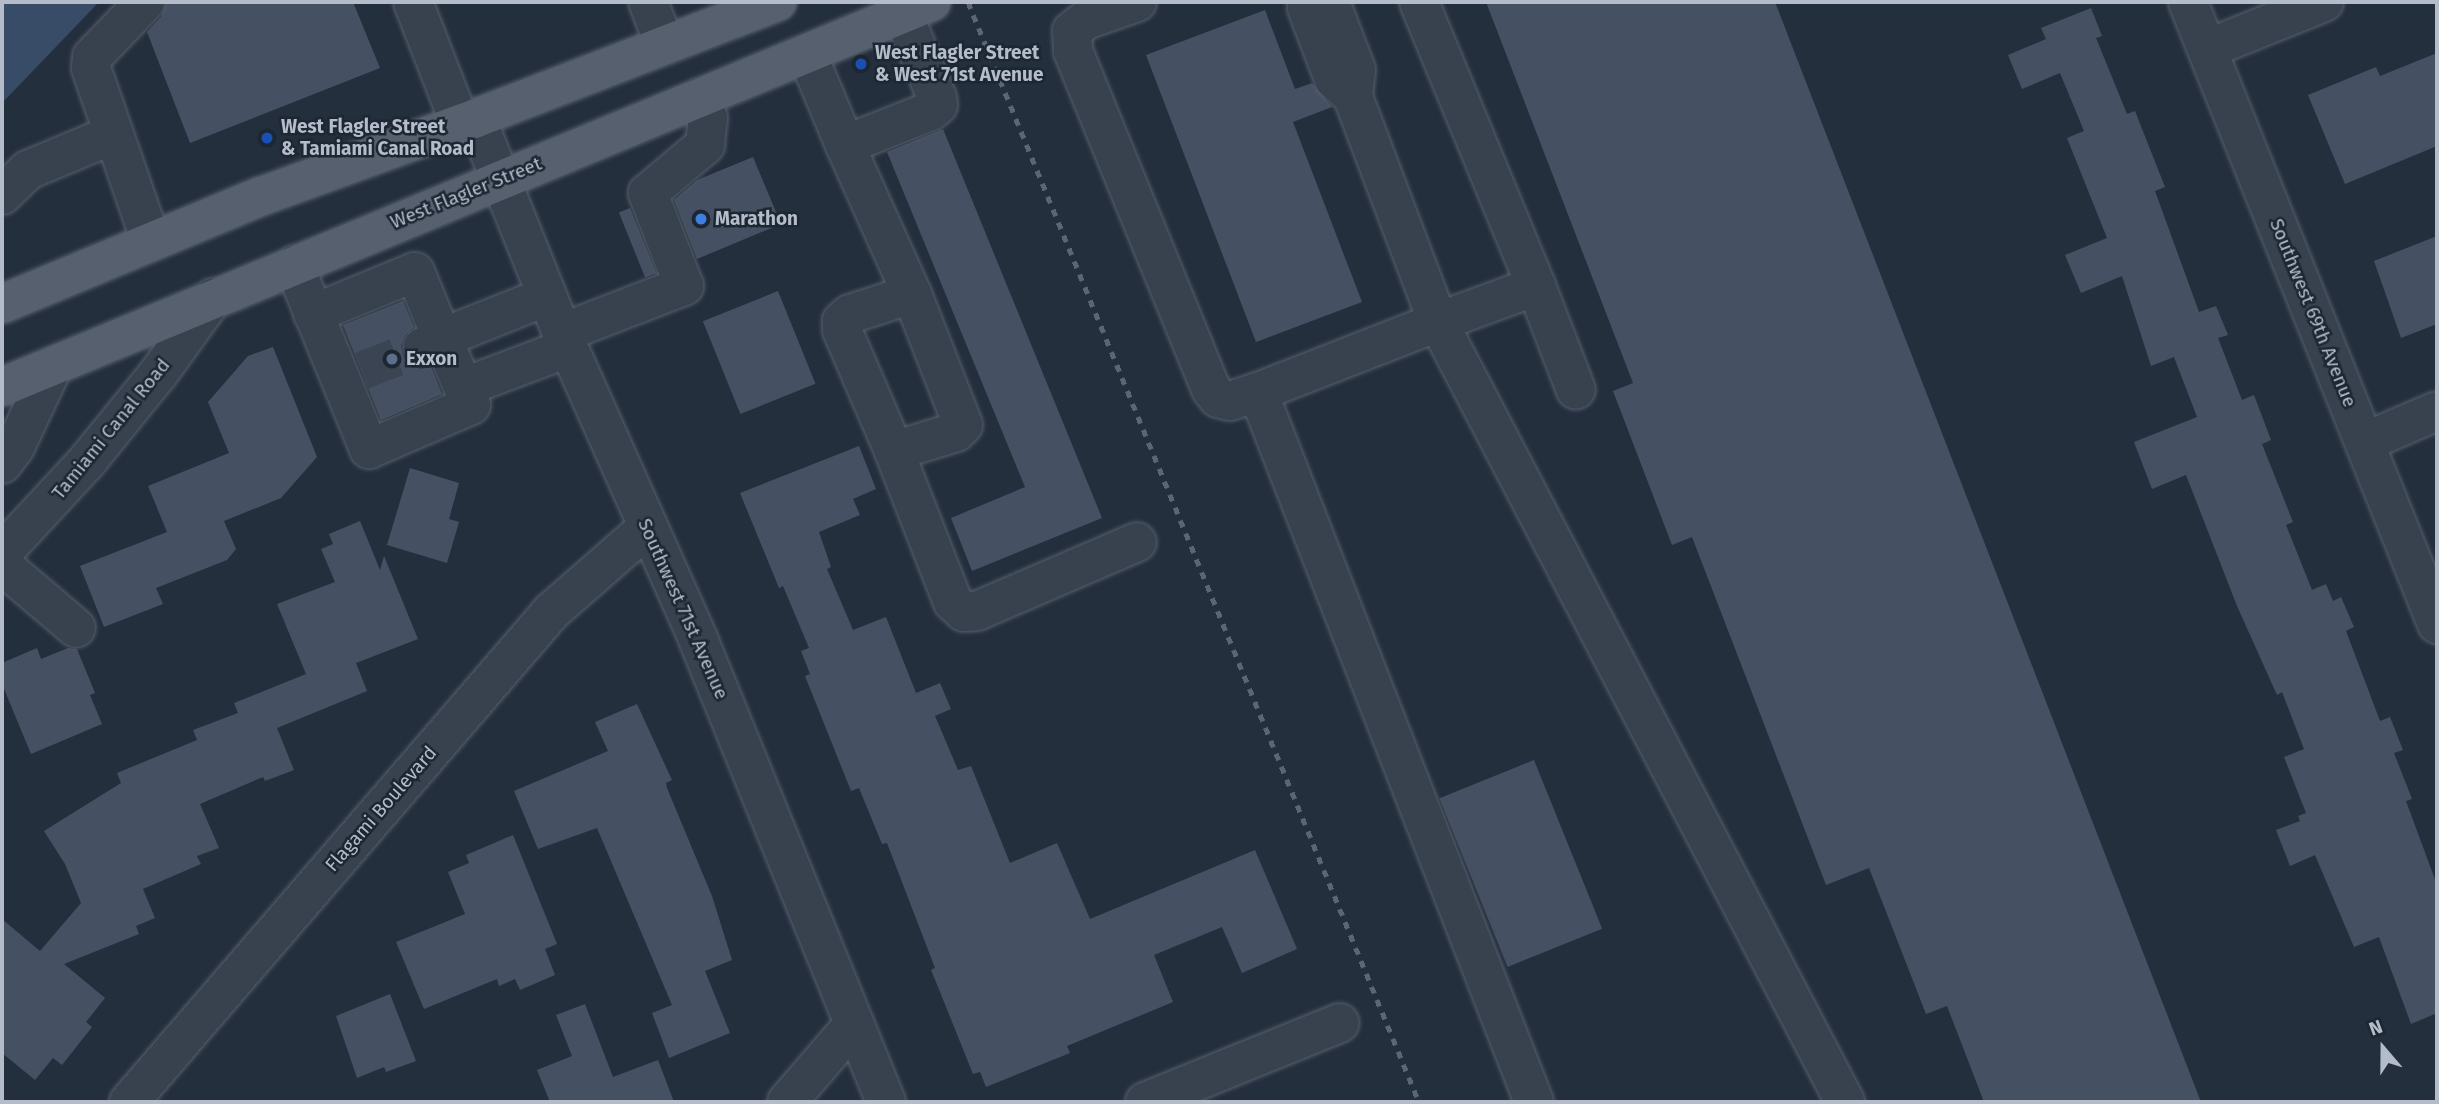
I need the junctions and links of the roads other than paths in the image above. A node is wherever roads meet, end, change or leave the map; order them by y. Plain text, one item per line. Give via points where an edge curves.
1 (145, 2) edge
2 (413, 2) edge
3 (648, 2) edge
4 (777, 2) edge
5 (1138, 2) edge
6 (1309, 2) edge
7 (1331, 2) edge
8 (1419, 2) edge
9 (2188, 2) edge
10 (2324, 2) edge
11 (917, 8) edge
12 (665, 44) junction
13 (2207, 49) junction
14 (807, 54) junction
15 (700, 97) junction
16 (1353, 97) junction
17 (468, 120) junction
18 (114, 134) junction
19 (845, 145) junction
20 (500, 178) junction
21 (2, 195) edge
22 (151, 241) junction
23 (294, 265) junction
24 (1535, 286) junction
25 (912, 294) junction
26 (547, 296) junction
27 (213, 298) junction
28 (2, 304) edge
29 (313, 314) junction
30 (1438, 322) junction
31 (565, 341) junction
32 (433, 343) junction
33 (53, 366) junction
34 (2, 387) edge
35 (464, 387) junction
36 (1576, 390) dead end
37 (1258, 392) junction
38 (2437, 411) edge
39 (2365, 442) junction
40 (894, 451) junction
41 (2, 464) edge
42 (647, 528) junction
43 (1137, 542) dead end
44 (2, 553) edge
45 (2, 565) edge
46 (2437, 624) edge
47 (76, 628) dead end
48 (1339, 1023) dead end
49 (854, 1024) junction
50 (129, 1102) edge
51 (787, 1102) edge
52 (886, 1102) edge
53 (1145, 1102) edge
54 (1534, 1102) edge
55 (1845, 1102) edge

1 - 18 street via 92,57 91,68
2 - 17 street, Southwest 71st Avenue
3 - 12 street
4 - 12 main road
5 - 37 street via 1086,20 1072,31 1073,51 1211,389 1218,398 1230,401
6 - 16 street via 1307,8 1334,79
7 - 16 street via 1356,70
8 - 24 street
9 - 13 street, Southwest 69th Avenue
10 - 13 street
11 - 14 main road, West Flagler Street
11 - 19 street via 938,106
12 - 17 main road
13 - 39 street, Southwest 69th Avenue
14 - 15 main road, West Flagler Street
14 - 19 street
15 - 20 main road, West Flagler Street
15 - 31 street via 708,118 705,145 648,193 684,286
16 - 30 street
17 - 20 street, Southwest 71st Avenue
17 - 22 main road
18 - 21 street via 28,170
18 - 22 street
19 - 25 street
20 - 23 main road, West Flagler Street
20 - 26 street, Southwest 71st Avenue
22 - 28 main road
23 - 27 main road, West Flagler Street
23 - 29 street
24 - 30 street
24 - 36 street
25 - 40 street via 963,425 956,432
25 - 40 street via 850,314 842,321
26 - 31 street, Southwest 71st Avenue
26 - 32 street
27 - 33 main road, West Flagler Street
27 - 44 street, Tamiami Canal Road via 88,460
29 - 32 street via 415,272
29 - 35 street via 351,375 369,449 471,405
30 - 37 street
30 - 55 street
31 - 35 street
31 - 42 street, Southwest 71st Avenue
32 - 35 street
33 - 34 main road, West Flagler Street
33 - 41 street via 25,428
37 - 54 street
38 - 39 street
39 - 46 street, Southwest 69th Avenue
40 - 43 street via 953,602 964,612 976,611
42 - 49 street, Southwest 71st Avenue via 698,639
42 - 50 street, Flagami Boulevard via 551,612
45 - 47 street
48 - 53 street
49 - 51 street
49 - 52 street, Southwest 71st Avenue

